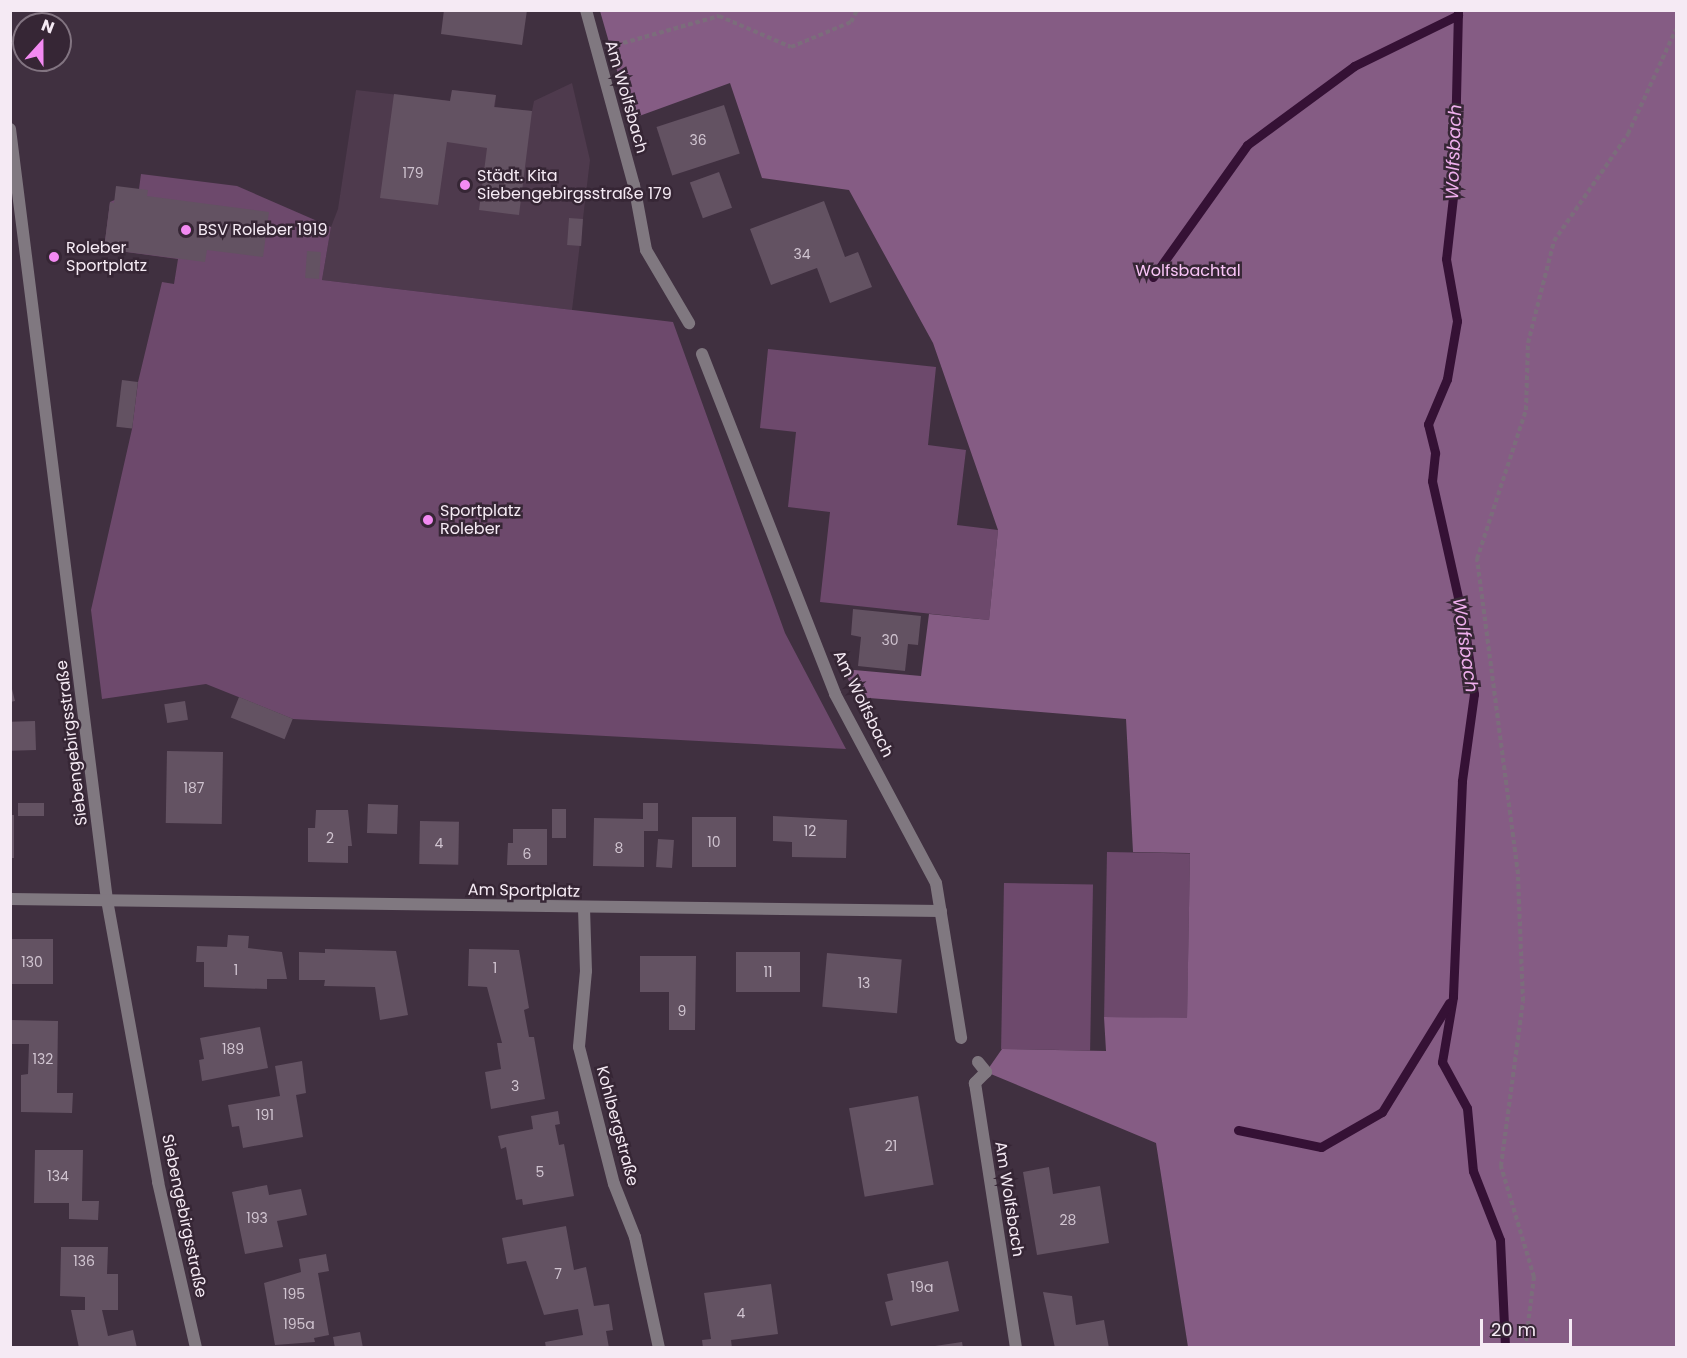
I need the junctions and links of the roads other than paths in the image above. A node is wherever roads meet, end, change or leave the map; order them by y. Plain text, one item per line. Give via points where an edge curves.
1 (586, 10) edge
2 (10, 129) edge
3 (689, 323) dead end
4 (702, 354) dead end
5 (10, 899) edge
6 (107, 900) junction
7 (584, 908) junction
8 (941, 911) junction
9 (961, 1038) dead end
10 (978, 1062) dead end
11 (196, 1347) edge
12 (659, 1347) edge
13 (1016, 1347) edge

1 - 3 street, Am Wolfsbach via 634,185 646,250
2 - 6 street, Siebengebirgsstraße
4 - 8 street, Am Wolfsbach via 836,694 936,883
5 - 6 street, Am Sportplatz
6 - 7 street, Am Sportplatz
6 - 11 street, Siebengebirgsstraße via 158,1182
7 - 8 street, Am Sportplatz
7 - 12 street, Kohlbergstraße via 586,970 579,1047 614,1184 635,1237
8 - 9 street, Am Wolfsbach
10 - 13 street, Am Wolfsbach via 986,1072 975,1083

